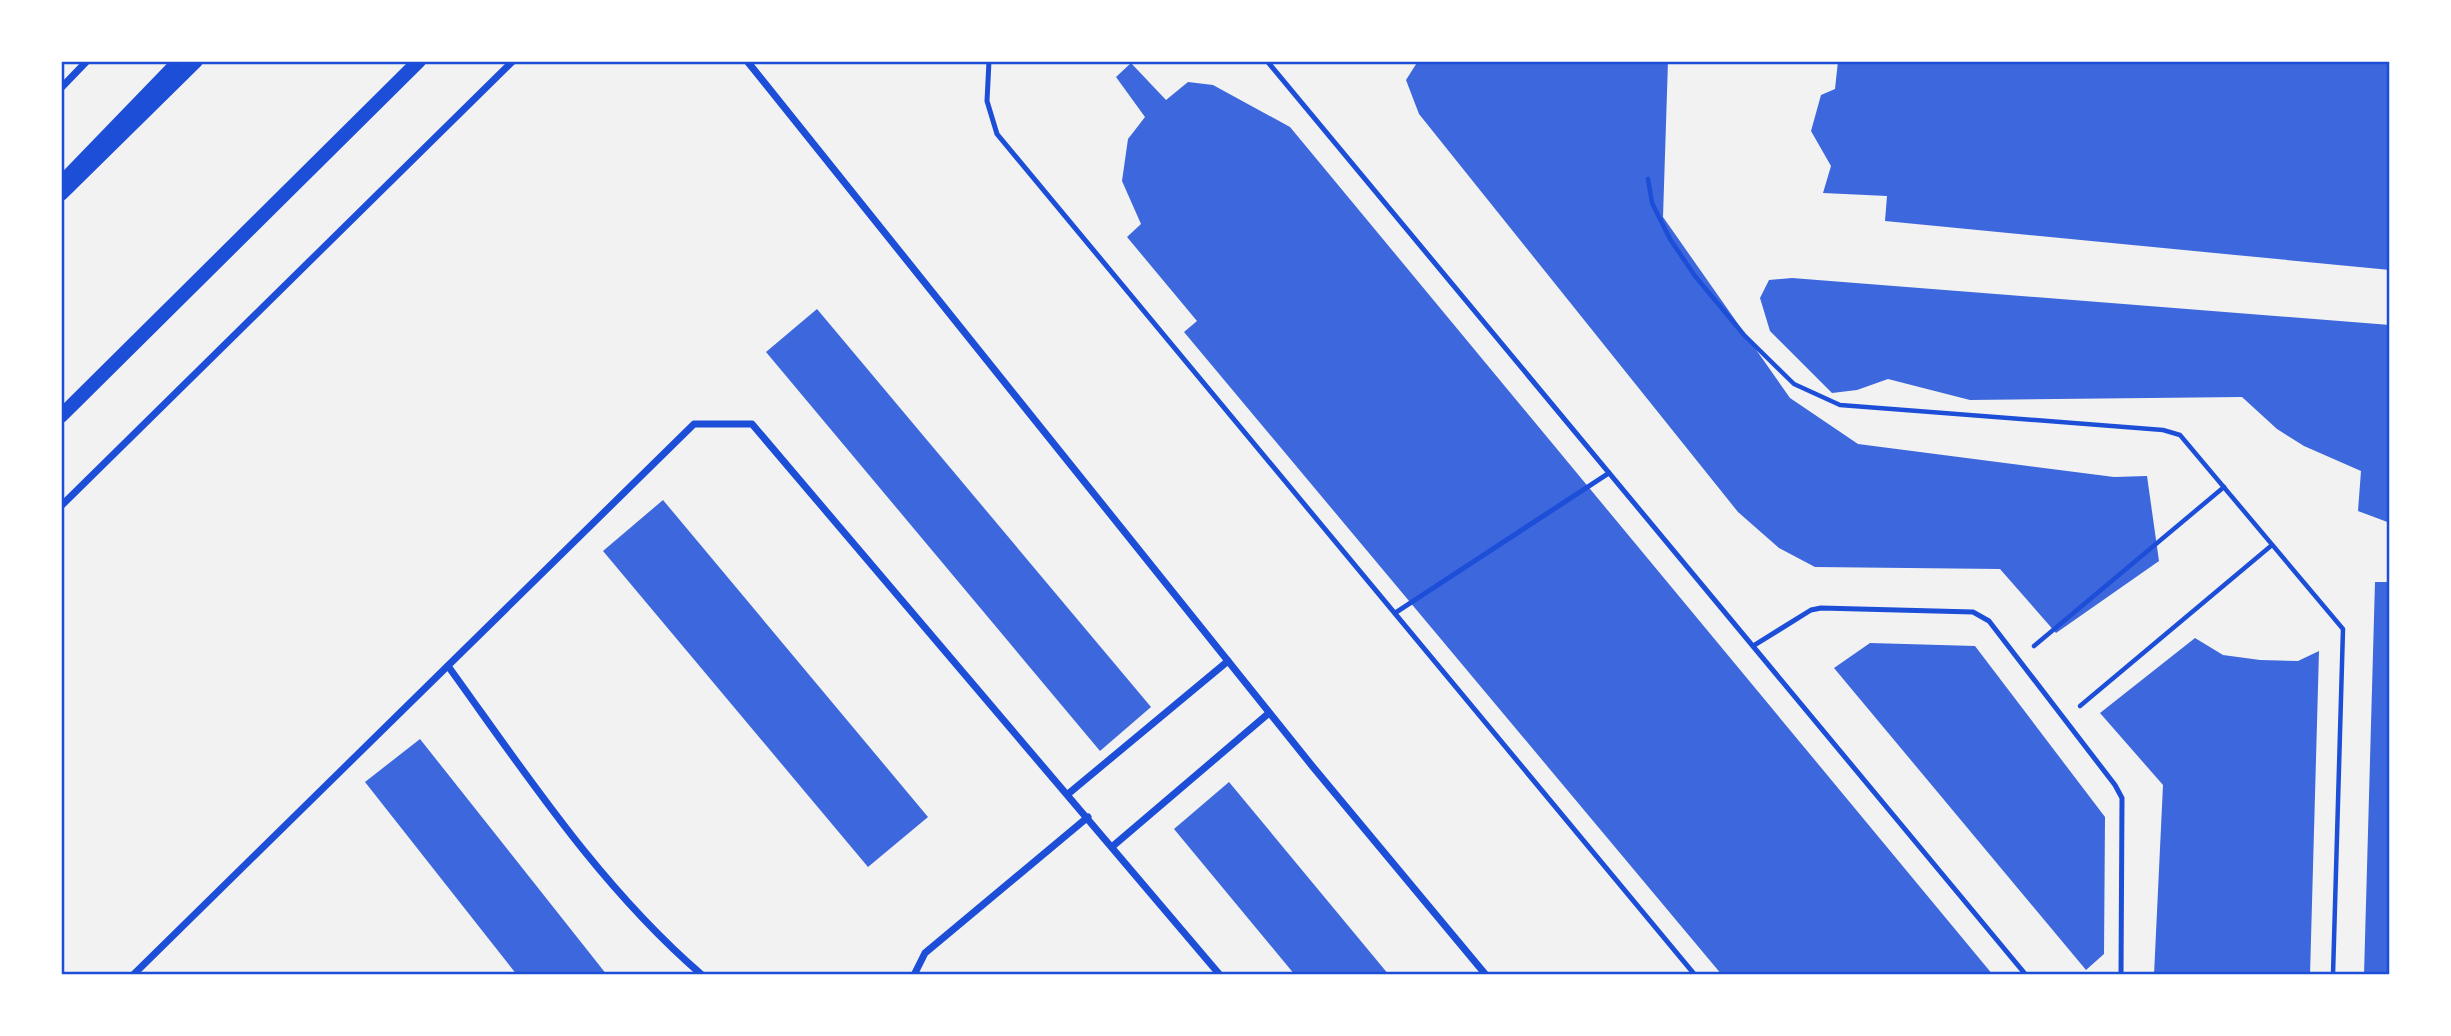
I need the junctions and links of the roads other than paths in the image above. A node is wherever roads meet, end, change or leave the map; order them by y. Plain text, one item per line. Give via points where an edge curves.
1 (87, 61) edge
2 (178, 61) edge
3 (196, 61) edge
4 (419, 61) edge
5 (513, 61) edge
6 (747, 61) edge
7 (989, 61) edge
8 (1267, 61) edge
9 (61, 88) edge
10 (61, 182) edge
11 (61, 194) edge
12 (61, 416) edge
13 (1609, 473) junction
14 (61, 506) edge
15 (1395, 614) junction
16 (1753, 646) junction
17 (1228, 661) junction
18 (448, 666) junction
19 (1269, 713) junction
20 (1069, 794) junction
21 (1088, 817) junction
22 (1113, 846) junction
23 (133, 975) edge
24 (702, 975) edge
25 (915, 975) edge
26 (1220, 975) edge
27 (1486, 975) edge
28 (1695, 975) edge
29 (2026, 975) edge
30 (2121, 975) edge

1 - 9 street
2 - 10 street
3 - 11 main road
4 - 12 main road
5 - 14 street
6 - 17 street
7 - 15 lane via 987,101 997,134
8 - 13 lane
13 - 15 lane
13 - 16 lane
15 - 28 lane
16 - 29 lane
16 - 30 lane via 1821,608 1973,612 1989,621 2122,798
17 - 19 street
17 - 20 street
18 - 20 street via 694,424 752,425
18 - 23 street
18 - 24 street via 604,879
19 - 22 street
19 - 27 street
20 - 21 street
21 - 22 street
21 - 25 street via 925,953
22 - 26 street

